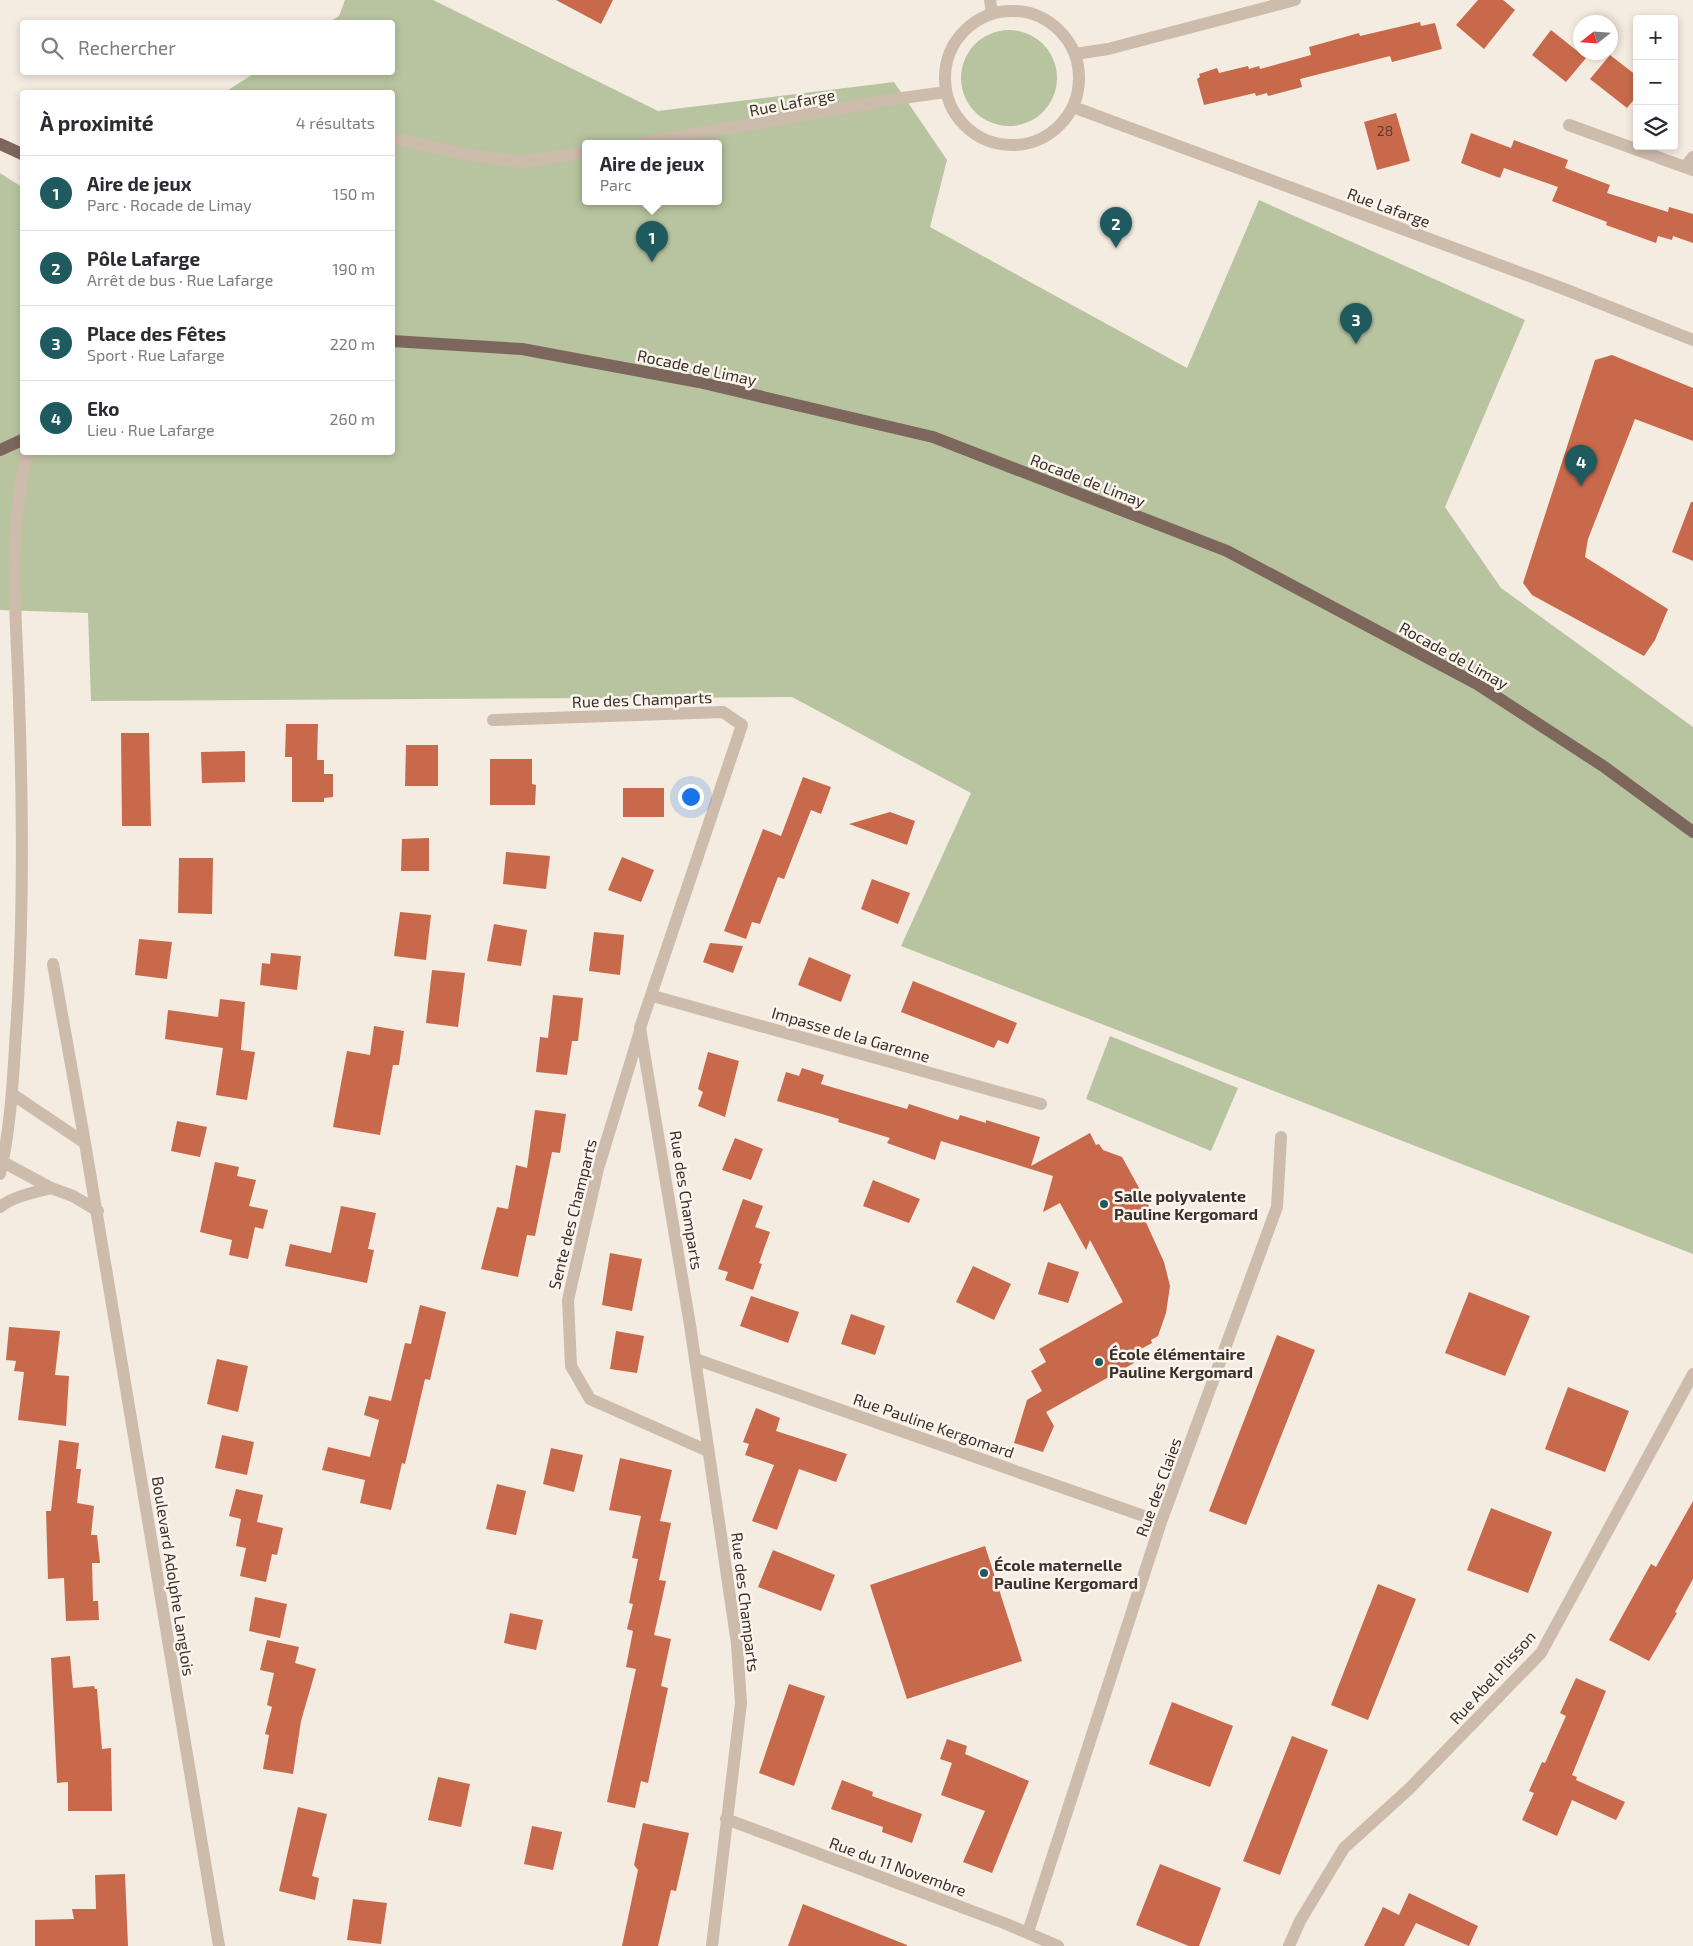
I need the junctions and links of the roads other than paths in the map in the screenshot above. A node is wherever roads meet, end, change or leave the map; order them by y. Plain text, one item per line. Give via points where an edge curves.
1 (990, 0) edge
2 (1295, 0) edge
3 (992, 13) junction
4 (1075, 54) junction
5 (946, 92) junction
6 (1072, 107) junction
7 (1569, 125) dead end
8 (395, 139) edge
9 (661, 140) edge
10 (0, 144) edge
11 (20, 153) edge
12 (582, 153) edge
13 (1690, 165) edge
14 (395, 340) edge
15 (1693, 340) edge
16 (20, 441) edge
17 (0, 450) edge
18 (27, 455) edge
19 (492, 720) dead end
20 (1693, 832) edge
21 (53, 964) dead end
22 (653, 996) junction
23 (640, 1028) junction
24 (12, 1094) junction
25 (1040, 1104) dead end
26 (1281, 1137) dead end
27 (85, 1143) junction
28 (1, 1163) edge
29 (51, 1188) junction
30 (0, 1207) edge
31 (98, 1211) junction
32 (695, 1358) junction
33 (1693, 1374) edge
34 (708, 1451) junction
35 (1161, 1522) junction
36 (726, 1819) junction
37 (1028, 1932) junction
38 (219, 1946) edge
39 (712, 1946) edge
40 (1058, 1946) edge
41 (1289, 1946) edge

1 - 3 street
2 - 4 street via 1108,49
3 - 4 street via 1012,10 1038,16 1050,22 1065,37
3 - 5 street via 959,35 949,53 945,72
4 - 6 street via 1078,90
5 - 6 street via 962,124 994,143 1031,143 1048,135 1063,122
5 - 9 street, Rue Lafarge
6 - 15 street, Rue Lafarge via 1559,287
7 - 13 street
8 - 12 street via 464,154 522,162
10 - 11 main road
14 - 20 main road, Rocade de Limay via 522,349 698,382 933,437 1227,551 1477,684 1603,766
16 - 17 main road
18 - 24 street via 18,500 15,549 22,766 20,968
19 - 22 street, Rue des Champarts via 723,712 742,726
21 - 27 street, Boulevard Adolphe Langlois
22 - 23 street, Rue des Champarts
22 - 25 street, Impasse de la Garenne
23 - 32 street, Rue des Champarts
23 - 34 street, Sente des Champarts via 598,1169 568,1300 571,1366 590,1399
24 - 27 street
24 - 28 street
26 - 35 street, Rue des Claies via 1277,1207
27 - 31 street, Boulevard Adolphe Langlois
28 - 29 street
29 - 30 street
29 - 31 street
31 - 38 street, Boulevard Adolphe Langlois
32 - 34 street, Rue des Champarts
32 - 35 street, Rue Pauline Kergomard
33 - 41 street, Rue Abel Plisson via 1541,1653 1409,1789 1344,1848 1300,1921
34 - 36 street, Rue des Champarts via 737,1644 741,1703
35 - 37 street, Rue des Claies
36 - 37 street, Rue du 11 Novembre
36 - 39 street, Rue des Champarts
37 - 40 street, Rue du 11 Novembre

